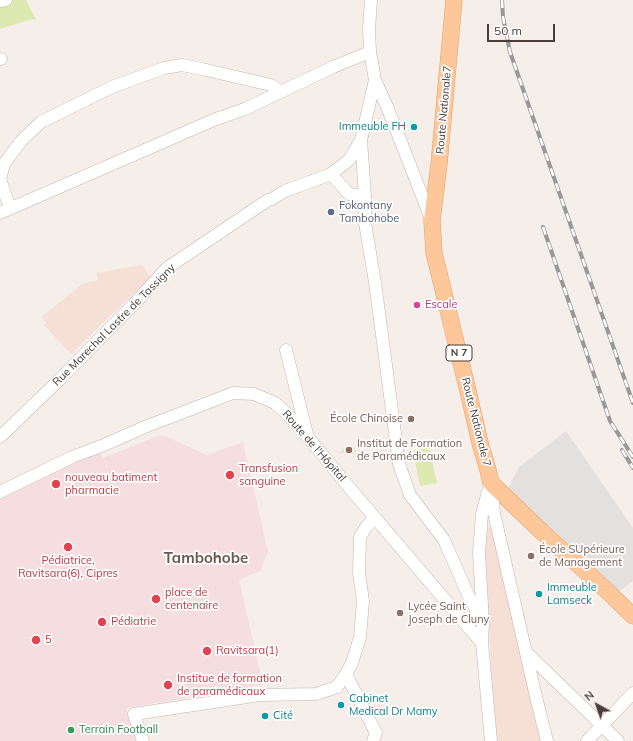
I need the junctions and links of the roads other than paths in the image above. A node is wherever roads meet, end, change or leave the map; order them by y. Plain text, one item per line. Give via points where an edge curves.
1 (6, 0) edge
2 (371, 0) edge
3 (454, 0) edge
4 (0, 1) edge
5 (370, 52) junction
6 (375, 80) junction
7 (281, 92) junction
8 (361, 140) junction
9 (331, 174) junction
10 (365, 197) junction
11 (5, 210) edge
12 (432, 221) junction
13 (286, 350) dead end
14 (0, 437) edge
15 (308, 437) junction
16 (491, 484) junction
17 (0, 492) edge
18 (375, 517) junction
19 (633, 616) edge
20 (483, 622) junction
21 (482, 643) junction
22 (526, 653) junction
23 (346, 674) junction
24 (633, 693) edge
25 (602, 726) junction
26 (143, 741) edge
27 (373, 741) edge
28 (491, 741) edge
29 (547, 741) edge
30 (588, 741) edge
31 (618, 741) edge

1 - 4 street
2 - 5 street
3 - 12 main road, Route Nationale7 / N 7
5 - 6 street
5 - 7 street
6 - 8 street, Rue Marechal Lastre de Tassigny
6 - 12 street
7 - 11 street
7 - 11 street via 270,85 182,65 164,68 112,87 41,122 20,141 4,164 0,179
8 - 9 street, Rue Marechal Lastre de Tassigny via 349,160
8 - 10 street
9 - 10 street via 350,194
9 - 14 street, Rue Marechal Lastre de Tassigny via 285,191 167,268
10 - 20 street via 365,223 399,464 410,495 444,540
12 - 16 main road, Route Nationale 7 / N 7 via 434,253
13 - 15 street
15 - 17 street, Route de l'Hôpital via 275,403 254,394 233,393 72,457
15 - 18 street, Route de l'Hôpital
16 - 19 main road
16 - 20 street via 482,514 479,553
16 - 22 street via 494,513
18 - 21 street, Route de l'Hôpital
18 - 23 street via 360,537 358,573 363,601 360,637
20 - 21 street
21 - 28 street
22 - 25 street
22 - 29 street
23 - 26 street via 336,687 316,694 260,695 134,714
23 - 27 street via 376,733
24 - 25 street
25 - 30 street
25 - 31 street

